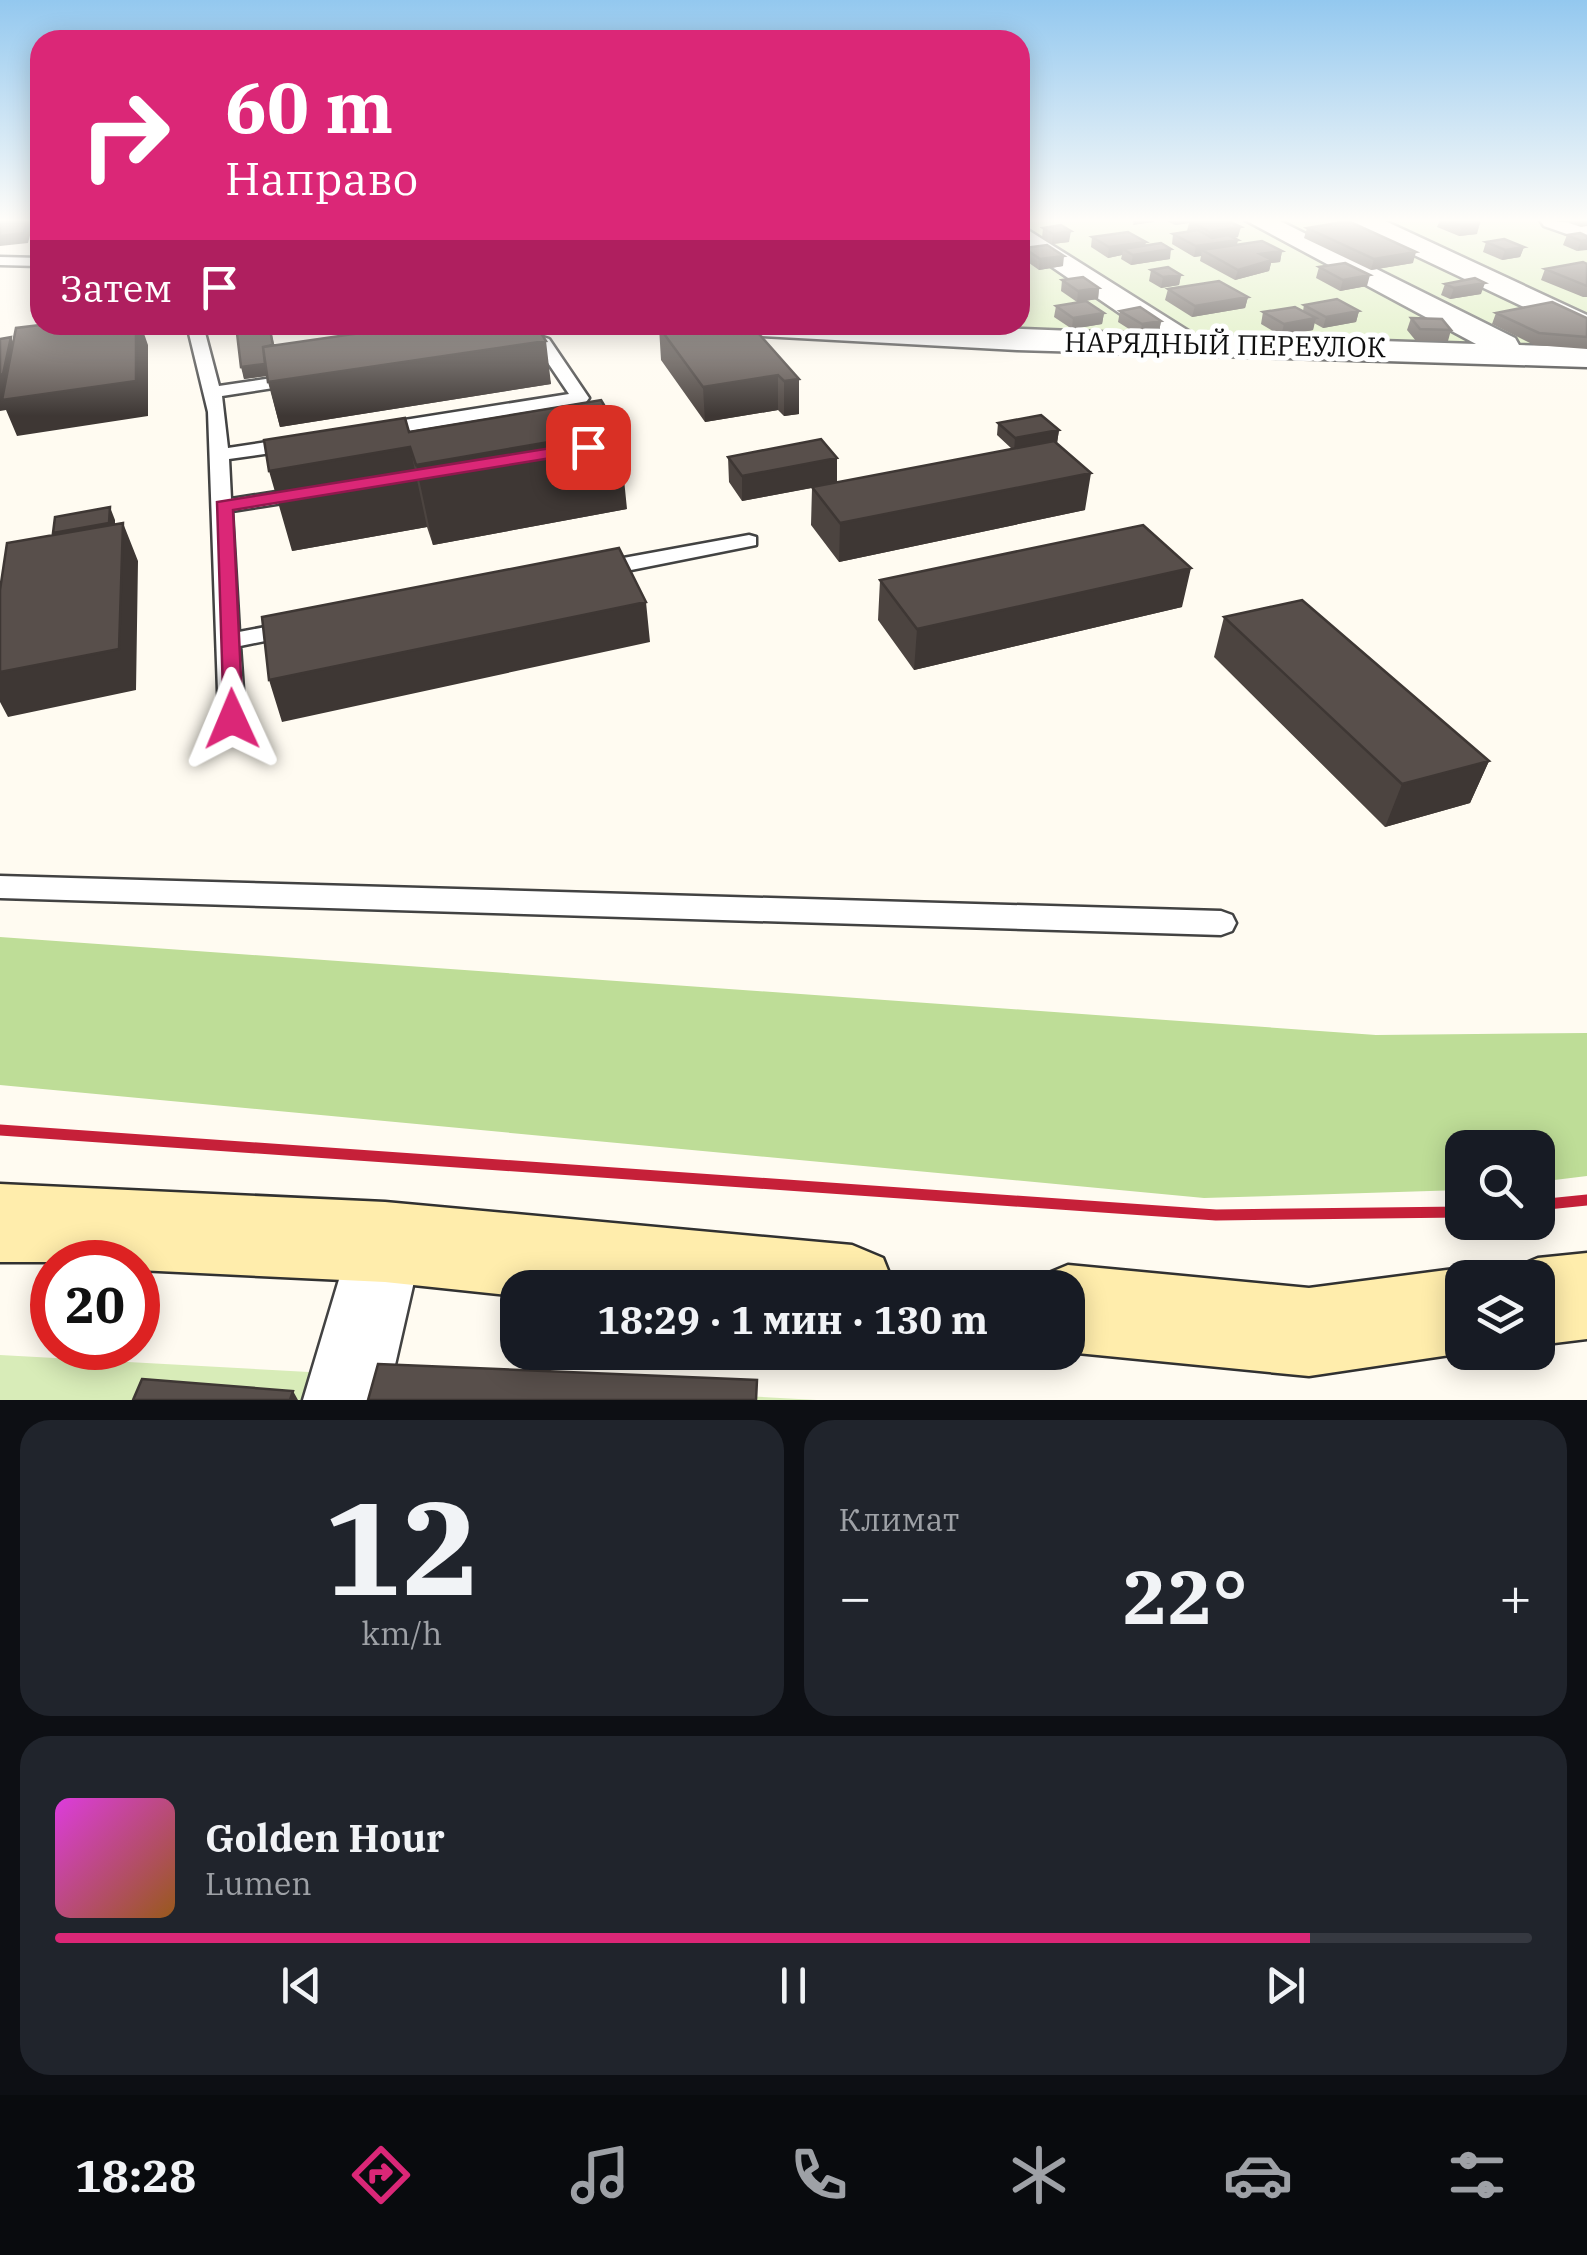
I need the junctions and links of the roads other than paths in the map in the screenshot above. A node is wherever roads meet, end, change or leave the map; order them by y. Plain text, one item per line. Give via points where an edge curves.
1 (1098, 285) edge
2 (1386, 285) edge
3 (1499, 285) edge
4 (1587, 327) edge
5 (197, 335) edge
6 (955, 335) edge
7 (1183, 342) junction
8 (504, 348) edge
9 (1517, 352) junction
10 (1587, 358) edge
11 (328, 374) edge
12 (212, 392) junction
13 (353, 434) edge
14 (315, 440) edge
15 (220, 455) junction
16 (338, 488) edge
17 (224, 506) junction
18 (748, 541) dead end
19 (576, 574) edge
20 (326, 622) edge
21 (230, 641) junction
22 (232, 719) dead end
23 (0, 887) edge
24 (1221, 922) dead end
25 (0, 1223) edge
26 (386, 1242) junction
27 (670, 1270) edge
28 (1587, 1296) edge
29 (1555, 1300) edge
30 (1085, 1310) edge
31 (1445, 1314) edge
32 (345, 1400) edge

1 - 7 street
2 - 9 street
3 - 4 street
5 - 12 lane
6 - 7 street, НАРЯДНЫЙ ПЕРЕУЛОК
7 - 9 street, НАРЯДНЫЙ ПЕРЕУЛОК
8 - 13 lane via 543,342 580,398
9 - 10 street, НАРЯДНЫЙ ПЕРЕУЛОК
11 - 12 lane
12 - 15 lane
14 - 15 lane
15 - 17 lane
16 - 17 lane
17 - 21 lane
18 - 19 lane
20 - 21 lane
21 - 22 lane
23 - 24 lane
25 - 26 main road
26 - 27 main road
26 - 32 street
28 - 29 main road
30 - 31 main road via 1310,1332

